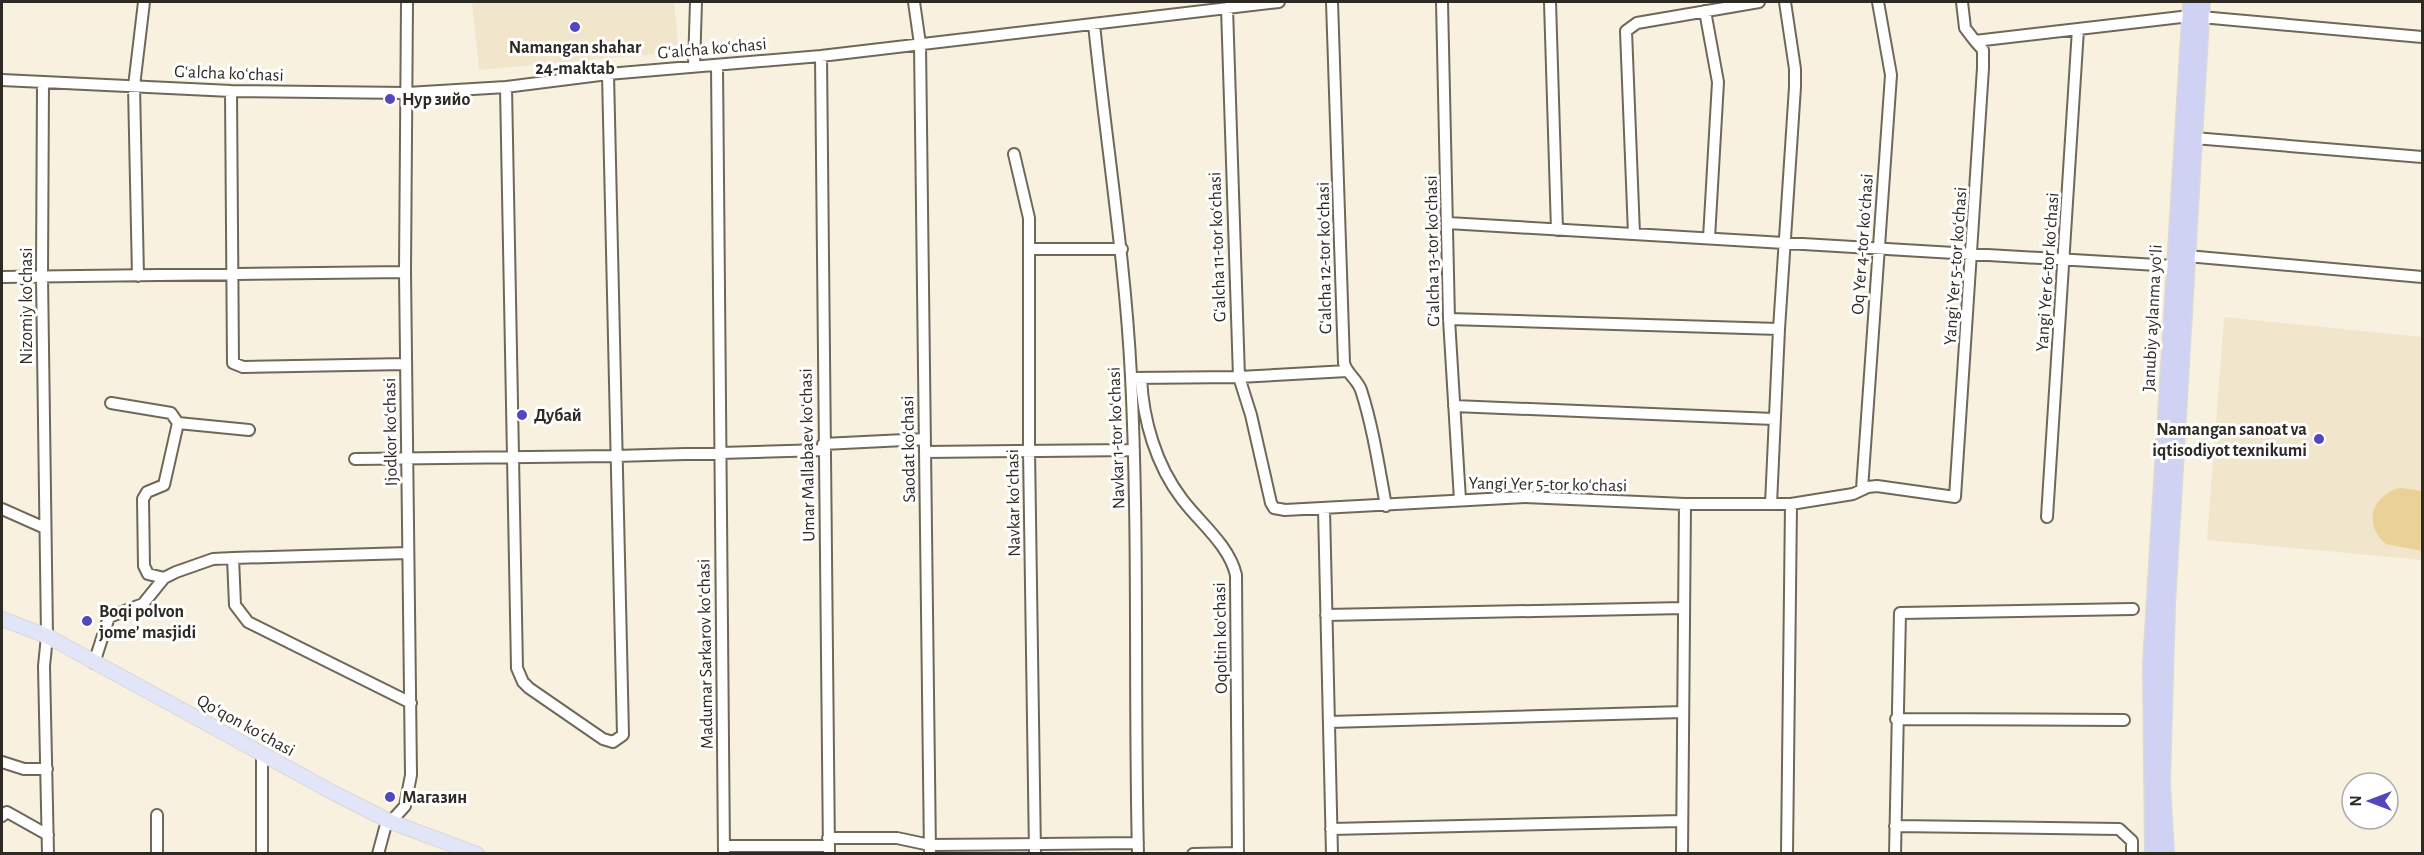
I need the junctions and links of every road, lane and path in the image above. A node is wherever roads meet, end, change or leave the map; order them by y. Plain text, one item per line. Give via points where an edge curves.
1 (144, 2) edge
2 (407, 2) edge
3 (696, 2) edge
4 (914, 2) edge
5 (1279, 2) edge
6 (1332, 2) edge
7 (1442, 2) edge
8 (1550, 2) edge
9 (1759, 2) edge
10 (1785, 2) edge
11 (1878, 2) edge
12 (1962, 2) edge
13 (2202, 2) edge
14 (1227, 8) junction
15 (1706, 11) junction
16 (2194, 12) edge
17 (1094, 24) junction
18 (2078, 29) junction
19 (2422, 37) edge
20 (1975, 41) junction
21 (920, 44) junction
22 (821, 56) junction
23 (717, 65) junction
24 (694, 66) junction
25 (608, 74) junction
26 (2, 80) edge
27 (43, 83) junction
28 (134, 86) junction
29 (506, 87) junction
30 (231, 91) junction
31 (407, 93) junction
32 (2194, 138) junction
33 (1014, 154) dead end
34 (2422, 158) edge
35 (1448, 223) junction
36 (1557, 230) junction
37 (1634, 234) junction
38 (1709, 238) junction
39 (1785, 242) junction
40 (1877, 247) junction
41 (1029, 249) junction
42 (1122, 249) junction
43 (1972, 254) junction
44 (2064, 258) junction
45 (2181, 261) junction
46 (405, 272) junction
47 (231, 273) junction
48 (42, 276) junction
49 (138, 276) junction
50 (2422, 276) edge
51 (2, 277) edge
52 (1449, 319) junction
53 (1779, 329) junction
54 (406, 364) junction
55 (1347, 371) junction
56 (1239, 377) junction
57 (1136, 378) junction
58 (111, 404) dead end
59 (1454, 406) junction
60 (1774, 419) junction
61 (178, 423) junction
62 (249, 430) dead end
63 (925, 439) junction
64 (823, 447) junction
65 (1029, 450) junction
66 (1133, 450) junction
67 (925, 452) junction
68 (719, 453) junction
69 (615, 456) junction
70 (514, 457) junction
71 (355, 459) dead end
72 (407, 459) junction
73 (1862, 489) junction
74 (1460, 500) junction
75 (1685, 504) junction
76 (1771, 504) junction
77 (1791, 504) junction
78 (1386, 506) junction
79 (2, 509) edge
80 (1324, 509) junction
81 (2047, 517) dead end
82 (45, 528) junction
83 (408, 553) junction
84 (233, 558) junction
85 (164, 578) junction
86 (1684, 608) junction
87 (2133, 609) dead end
88 (1326, 615) junction
89 (2, 619) edge
90 (47, 636) junction
91 (94, 663) junction
92 (411, 703) junction
93 (1683, 712) junction
94 (1896, 719) junction
95 (2124, 720) dead end
96 (1329, 722) junction
97 (262, 755) junction
98 (2, 762) edge
99 (47, 769) junction
100 (157, 815) dead end
101 (2, 816) edge
102 (1682, 820) junction
103 (391, 822) junction
104 (1895, 826) junction
105 (1331, 829) junction
106 (48, 835) junction
107 (829, 846) edge
108 (1138, 848) edge
109 (930, 849) edge
110 (1035, 849) edge
111 (724, 850) edge
112 (1238, 853) edge
113 (48, 854) edge
114 (157, 854) edge
115 (262, 854) edge
116 (378, 854) edge
117 (477, 854) edge
118 (1193, 854) edge
119 (1332, 854) edge
120 (1682, 854) edge
121 (1787, 854) edge
122 (1895, 854) edge
123 (2132, 854) edge
124 (2153, 854) edge
125 (2166, 854) edge

1 - 28 street
2 - 31 street, Ijodkor koʻchasi
3 - 24 street
4 - 21 street, Saodat koʻchasi
5 - 14 street, Gʻalcha koʻchasi
6 - 55 street, Gʻalcha 12-tor koʻchasi via 1343,353
7 - 35 street, Gʻalcha 13-tor koʻchasi
8 - 36 street
9 - 15 street
10 - 39 street via 1795,69
11 - 40 street, Oq Yer 4-tor koʻchasi via 1891,75
12 - 20 street, Yangi Yer 5-tor koʻchasi via 1965,28
13 - 16 highway, Janubiy aylanma yoʻli
14 - 17 street, Gʻalcha koʻchasi
14 - 56 street, Gʻalcha 11-tor koʻchasi
15 - 37 street via 1637,23 1626,31
15 - 38 street via 1718,82
16 - 18 street
16 - 19 street
16 - 32 highway, Janubiy aylanma yoʻli
16 - 45 highway, Janubiy aylanma yoʻli
17 - 21 street, Gʻalcha koʻchasi
17 - 42 street, Navkar 1-tor koʻchasi
18 - 20 street
18 - 44 street, Yangi Yer 6-tor koʻchasi
20 - 43 street, Yangi Yer 5-tor koʻchasi via 1983,50 1983,68
21 - 22 street, Gʻalcha koʻchasi
21 - 63 street, Saodat koʻchasi
22 - 23 street, Gʻalcha koʻchasi
22 - 64 street, Umar Mallabaev koʻchasi
23 - 24 street, Gʻalcha koʻchasi
23 - 68 street, Madumar Sarkarov koʻchasi
24 - 25 street, Gʻalcha koʻchasi
25 - 29 street, Gʻalcha koʻchasi
25 - 69 street
26 - 27 street, Gʻalcha koʻchasi
27 - 28 street, Gʻalcha koʻchasi
27 - 48 street, Nizomiy koʻchasi
28 - 30 street, Gʻalcha koʻchasi
28 - 49 street
29 - 31 street, Gʻalcha koʻchasi
29 - 70 street
30 - 31 street, Gʻalcha koʻchasi
30 - 47 street
31 - 46 street, Ijodkor koʻchasi
32 - 34 street
32 - 45 highway, Janubiy aylanma yoʻli
33 - 41 street, Navkar koʻchasi via 1029,218
35 - 36 street
35 - 52 street, Gʻalcha 13-tor koʻchasi
36 - 37 street
37 - 38 street
38 - 39 street
39 - 40 street
39 - 53 street
40 - 43 street
40 - 73 street, Oq Yer 4-tor koʻchasi
41 - 42 street
41 - 65 street, Navkar koʻchasi
42 - 57 street, Navkar 1-tor koʻchasi
43 - 44 street
43 - 73 street, Yangi Yer 5-tor koʻchasi via 1955,497 1877,486
44 - 45 street
44 - 81 street, Yangi Yer 6-tor koʻchasi
45 - 50 street
45 - 124 highway, Janubiy aylanma yoʻli via 2151,664
45 - 125 highway, Janubiy aylanma yoʻli via 2162,783
46 - 47 street
46 - 54 street, Ijodkor koʻchasi
47 - 49 street
47 - 54 street via 236,365
48 - 49 street
48 - 51 street
48 - 82 street, Nizomiy koʻchasi
52 - 53 street
52 - 59 street, Gʻalcha 13-tor koʻchasi
53 - 60 street
54 - 72 street, Ijodkor koʻchasi
55 - 56 street
55 - 78 street, Gʻalcha 12-tor koʻchasi via 1356,379 1363,398
56 - 57 street
56 - 80 street, Gʻalcha 11-tor koʻchasi via 1271,504 1285,510
57 - 66 street, Navkar 1-tor koʻchasi
57 - 112 street, Oqoltin koʻchasi via 1162,466 1182,499 1227,554 1236,575
58 - 61 street via 171,413
59 - 60 street
59 - 74 street, Gʻalcha 13-tor koʻchasi
60 - 76 street
61 - 62 street
61 - 85 street via 165,483 147,492 143,500 144,566 148,574
63 - 64 street
63 - 67 street, Saodat koʻchasi
64 - 68 street
64 - 107 street, Umar Mallabaev koʻchasi
65 - 66 street
65 - 67 street
65 - 110 street, Navkar koʻchasi
66 - 108 street, Navkar 1-tor koʻchasi
67 - 109 street, Saodat koʻchasi
68 - 69 street
68 - 111 street, Madumar Sarkarov koʻchasi
69 - 70 street
69 - 70 street via 623,735 613,742 529,688 519,675
70 - 72 street
71 - 72 street
72 - 83 street, Ijodkor koʻchasi
73 - 77 street, Yangi Yer 5-tor koʻchasi via 1853,494
74 - 75 street, Yangi Yer 5-tor koʻchasi via 1525,497
74 - 78 street, Yangi Yer 5-tor koʻchasi
75 - 76 street, Yangi Yer 5-tor koʻchasi
75 - 86 street
76 - 77 street, Yangi Yer 5-tor koʻchasi
77 - 121 street
78 - 80 street, Yangi Yer 5-tor koʻchasi
79 - 82 street
80 - 88 street
82 - 90 street, Nizomiy koʻchasi
83 - 84 street
83 - 92 street, Ijodkor koʻchasi
84 - 85 street via 213,559
84 - 92 street via 235,605 242,617
85 - 91 street via 143,604 109,617
86 - 88 street
86 - 93 street
87 - 94 street via 1907,611 1899,617
88 - 96 street
89 - 90 main road, Qoʻqon koʻchasi
90 - 91 main road, Qoʻqon koʻchasi
90 - 99 street, Nizomiy koʻchasi
91 - 97 main road, Qoʻqon koʻchasi
92 - 103 street, Ijodkor koʻchasi via 410,792 405,806
93 - 96 street
93 - 102 street
94 - 95 street
94 - 104 street
96 - 105 street
97 - 103 main road, Qoʻqon koʻchasi
97 - 115 street
98 - 99 street via 24,769
99 - 106 street, Nizomiy koʻchasi
100 - 114 street
101 - 106 street via 7,812
102 - 105 street
102 - 120 street
103 - 116 street, Ijodkor koʻchasi via 381,837
103 - 117 main road, Qoʻqon koʻchasi
104 - 122 street
104 - 123 street via 2120,829 2132,841
105 - 119 street
106 - 113 street, Nizomiy koʻchasi
107 - 109 street via 897,838
107 - 111 street
108 - 110 street
109 - 110 street
112 - 118 street

